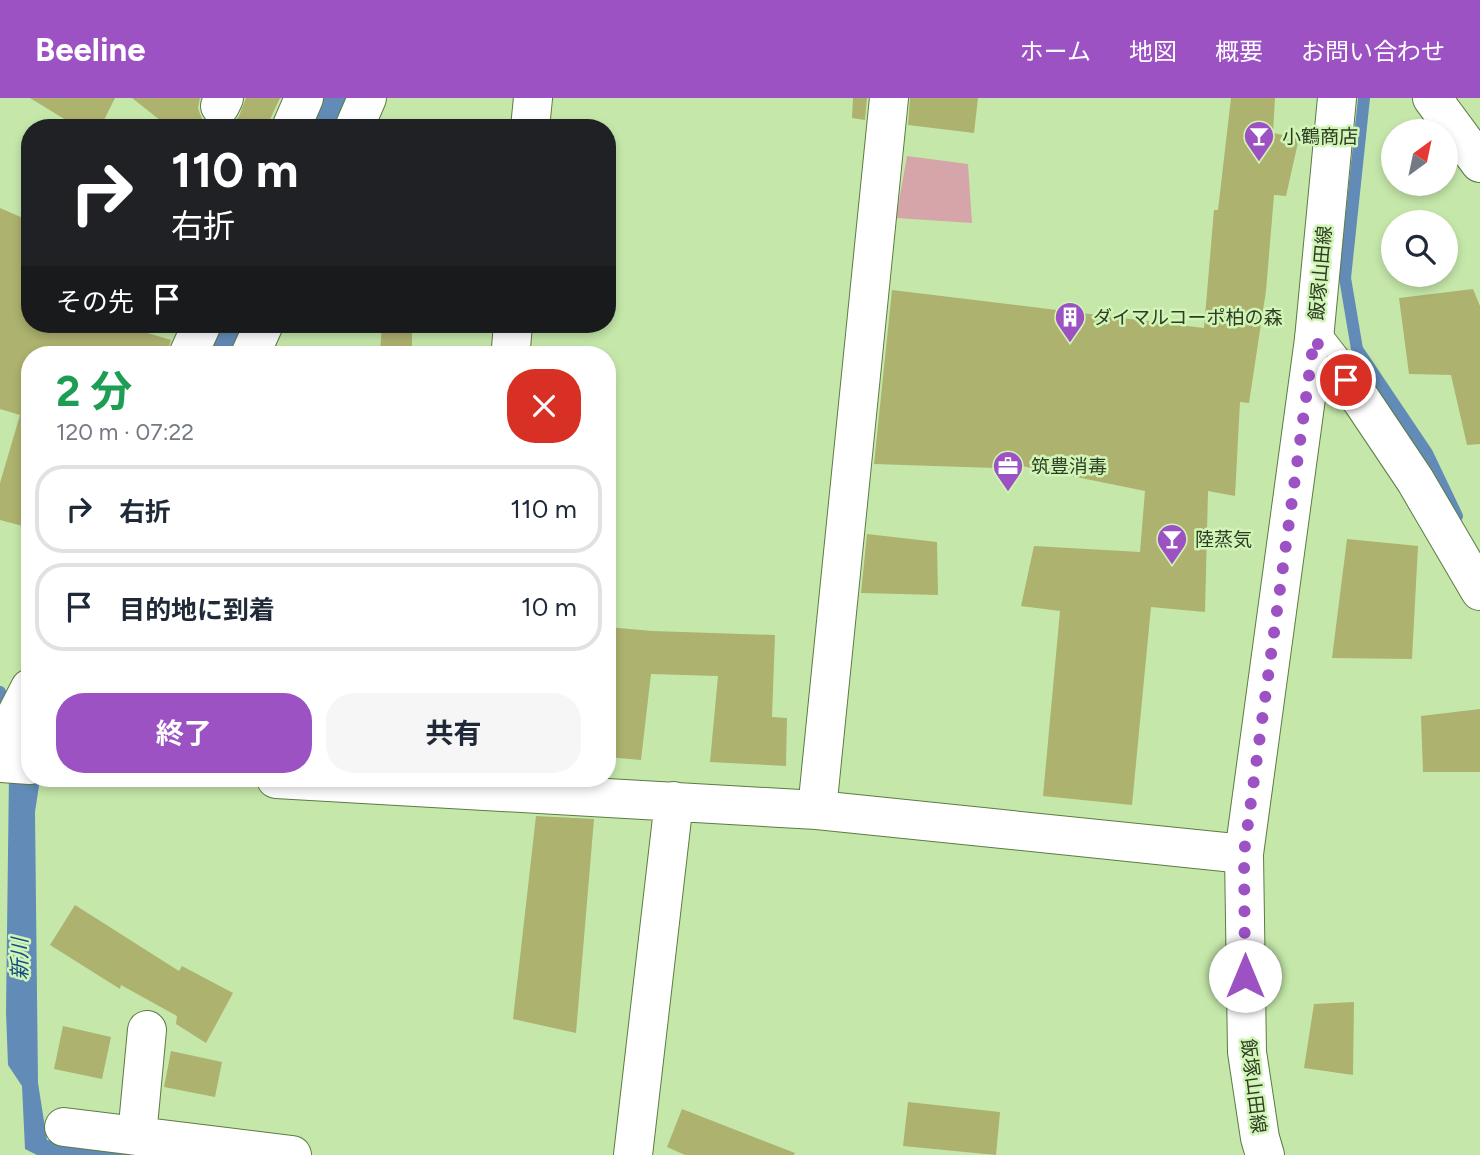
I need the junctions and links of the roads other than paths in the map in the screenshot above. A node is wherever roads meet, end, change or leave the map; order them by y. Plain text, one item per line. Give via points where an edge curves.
1 (304, 98) edge
2 (368, 98) edge
3 (533, 98) edge
4 (889, 98) edge
5 (1337, 98) edge
6 (1432, 98) edge
7 (295, 119) edge
8 (358, 119) edge
9 (531, 119) edge
10 (1480, 163) edge
11 (1314, 339) junction
12 (1480, 591) edge
13 (21, 718) edge
14 (9, 759) edge
15 (458, 787) edge
16 (674, 801) junction
17 (817, 810) junction
18 (1244, 853) junction
19 (147, 1030) dead end
20 (64, 1127) dead end
21 (137, 1136) junction
22 (189, 1149) edge
23 (292, 1155) edge
24 (633, 1155) edge
25 (1265, 1155) edge

1 - 7 street
2 - 8 street
3 - 9 street
4 - 17 street
5 - 11 street, 飯塚山田線
6 - 10 street
11 - 12 street via 1415,480
11 - 18 street, 飯塚山田線
13 - 14 street
15 - 16 street
16 - 17 street
16 - 24 street
17 - 18 street
18 - 25 street, 飯塚山田線 via 1247,1052
19 - 21 street
20 - 21 street
21 - 22 street
22 - 23 street

